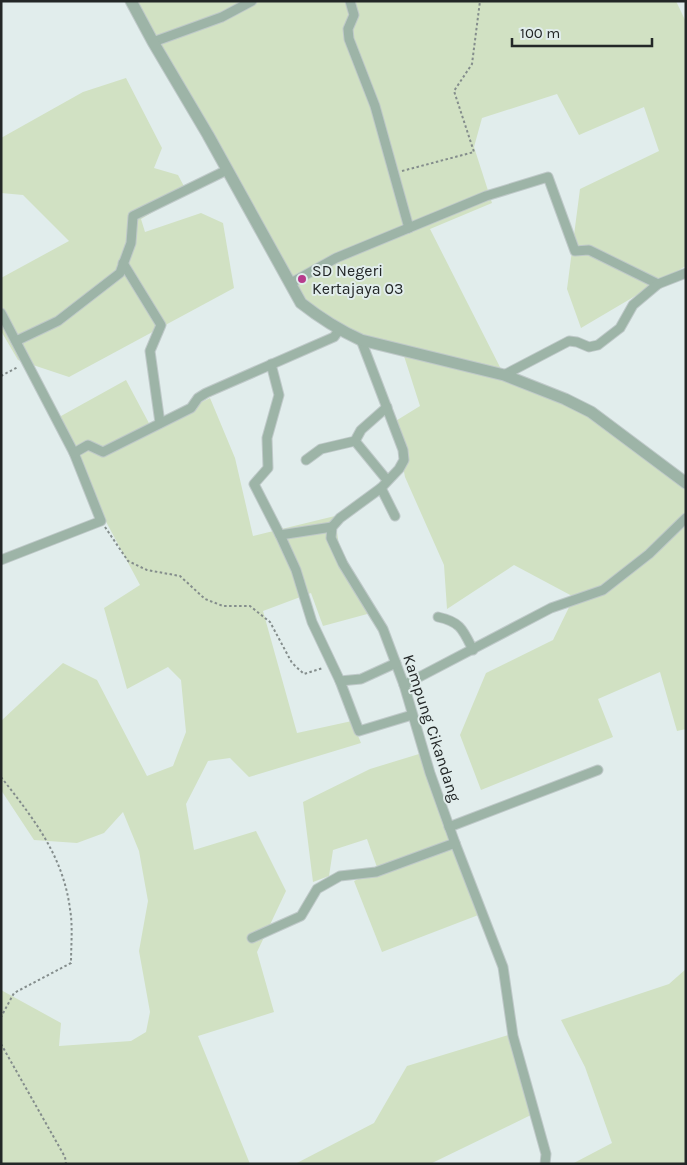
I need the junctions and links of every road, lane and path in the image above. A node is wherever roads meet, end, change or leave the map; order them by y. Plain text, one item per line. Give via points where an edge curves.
1 (131, 1) edge
2 (252, 1) edge
3 (350, 1) edge
4 (480, 1) edge
5 (152, 42) junction
6 (227, 170) junction
7 (394, 173) junction
8 (409, 228) junction
9 (123, 263) junction
10 (686, 272) edge
11 (291, 283) junction
12 (658, 284) junction
13 (1, 313) edge
14 (339, 330) junction
15 (361, 340) junction
16 (16, 341) junction
17 (27, 362) junction
18 (272, 364) junction
19 (504, 375) junction
20 (1, 376) edge
21 (387, 407) junction
22 (160, 423) junction
23 (355, 441) junction
24 (74, 454) junction
25 (306, 460) dead end
26 (387, 480) junction
27 (686, 483) edge
28 (382, 488) junction
29 (395, 516) dead end
30 (686, 518) edge
31 (101, 521) junction
32 (332, 528) junction
33 (280, 535) junction
34 (1, 560) edge
35 (438, 618) dead end
36 (473, 650) junction
37 (396, 663) junction
38 (332, 665) junction
39 (340, 681) junction
40 (404, 685) junction
41 (412, 715) junction
42 (598, 770) dead end
43 (1, 777) edge
44 (449, 827) junction
45 (455, 843) junction
46 (252, 938) dead end
47 (1, 1017) edge
48 (1, 1044) edge
49 (66, 1164) edge
50 (545, 1164) edge

1 - 5 street
2 - 5 street via 222,17
3 - 7 street via 354,15 348,30 349,38 375,106
4 - 7 path via 472,64 454,91 474,152
5 - 6 street
6 - 9 street via 133,216 131,243
6 - 11 street
7 - 8 street
8 - 11 street via 336,258
8 - 12 street via 486,196 548,177 574,251 589,250
9 - 16 street via 120,273 58,322
9 - 22 street via 160,325 150,351
10 - 12 street
11 - 14 street via 301,303
12 - 19 street via 633,305 620,328 598,345 590,347 569,341
13 - 16 street
14 - 15 street
14 - 18 street via 334,337
15 - 19 street
15 - 21 street
16 - 17 street
17 - 20 path
17 - 24 street
18 - 22 street via 206,393 191,408
18 - 33 street via 279,395 267,438 268,468 254,484
19 - 27 street via 591,412
21 - 23 street via 360,430
21 - 26 street via 404,460
22 - 24 street via 102,452 88,445
23 - 25 street via 321,449
23 - 26 street
24 - 31 street
26 - 28 street
28 - 29 street
28 - 32 street via 340,518
30 - 36 street via 649,554 603,590 551,608
31 - 34 street
31 - 38 path via 128,561 147,570 180,576 205,599 222,606 250,606 270,622 292,663 304,674
32 - 33 street
32 - 37 street, Kampung Cikandang via 331,538 339,555 382,629
33 - 38 street via 296,570 312,622
35 - 36 street via 451,620 463,629
36 - 40 street
37 - 39 street via 361,679
37 - 40 street, Kampung Cikandang
38 - 39 street
39 - 41 street via 359,731
40 - 41 street, Kampung Cikandang
41 - 44 street, Kampung Cikandang
42 - 44 street
43 - 47 path via 35,821 61,868 70,910 71,963 14,993
44 - 45 street, Kampung Cikandang
45 - 46 street via 376,872 340,876 317,889 301,916
45 - 50 street, Kampung Cikandang via 503,967 513,1036 546,1154
48 - 49 path

